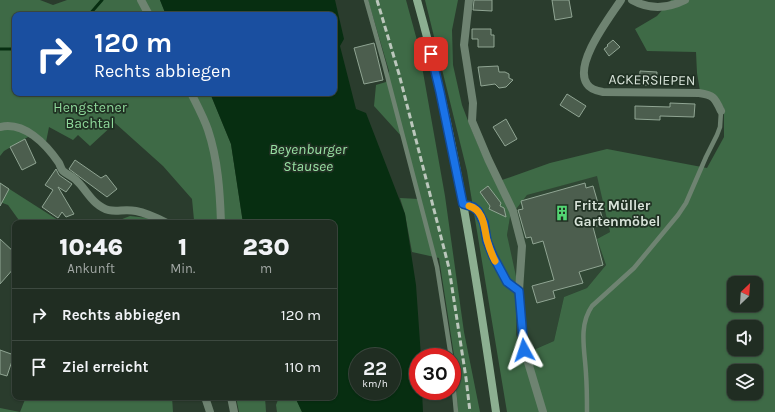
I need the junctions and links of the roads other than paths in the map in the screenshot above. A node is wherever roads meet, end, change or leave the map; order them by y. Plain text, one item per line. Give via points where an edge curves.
1 (141, 0) edge
2 (366, 0) edge
3 (417, 0) edge
4 (469, 0) edge
5 (620, 0) edge
6 (632, 0) edge
7 (685, 0) edge
8 (147, 12) edge
9 (192, 96) edge
10 (720, 111) joint
11 (0, 128) edge
12 (463, 204) junction
13 (162, 220) edge
14 (221, 220) edge
15 (519, 291) junction
16 (450, 348) edge
17 (206, 400) edge
18 (232, 400) edge
19 (455, 400) edge
20 (210, 412) edge
21 (234, 412) edge
22 (456, 412) edge
23 (496, 412) edge
24 (543, 412) edge
25 (587, 412) edge

1 - 8 street
2 - 16 lane via 437,267
3 - 12 main road via 440,92
4 - 15 street via 464,45 473,103 472,121 513,211 522,246
5 - 10 street, ACKERSIEPEN via 586,59 583,74 587,84 603,92 708,95 715,98
6 - 7 street via 657,8
9 - 14 street via 208,130 215,158
10 - 25 lane, ACKERSIEPEN via 720,127 686,203 634,268 587,313 583,342
11 - 13 street via 17,126 32,134 59,162 63,171 76,180 94,202 108,211 139,212
12 - 15 lane via 478,211 493,256 507,282
12 - 23 main road
15 - 24 street via 524,350
17 - 20 street
18 - 21 street
19 - 22 lane

